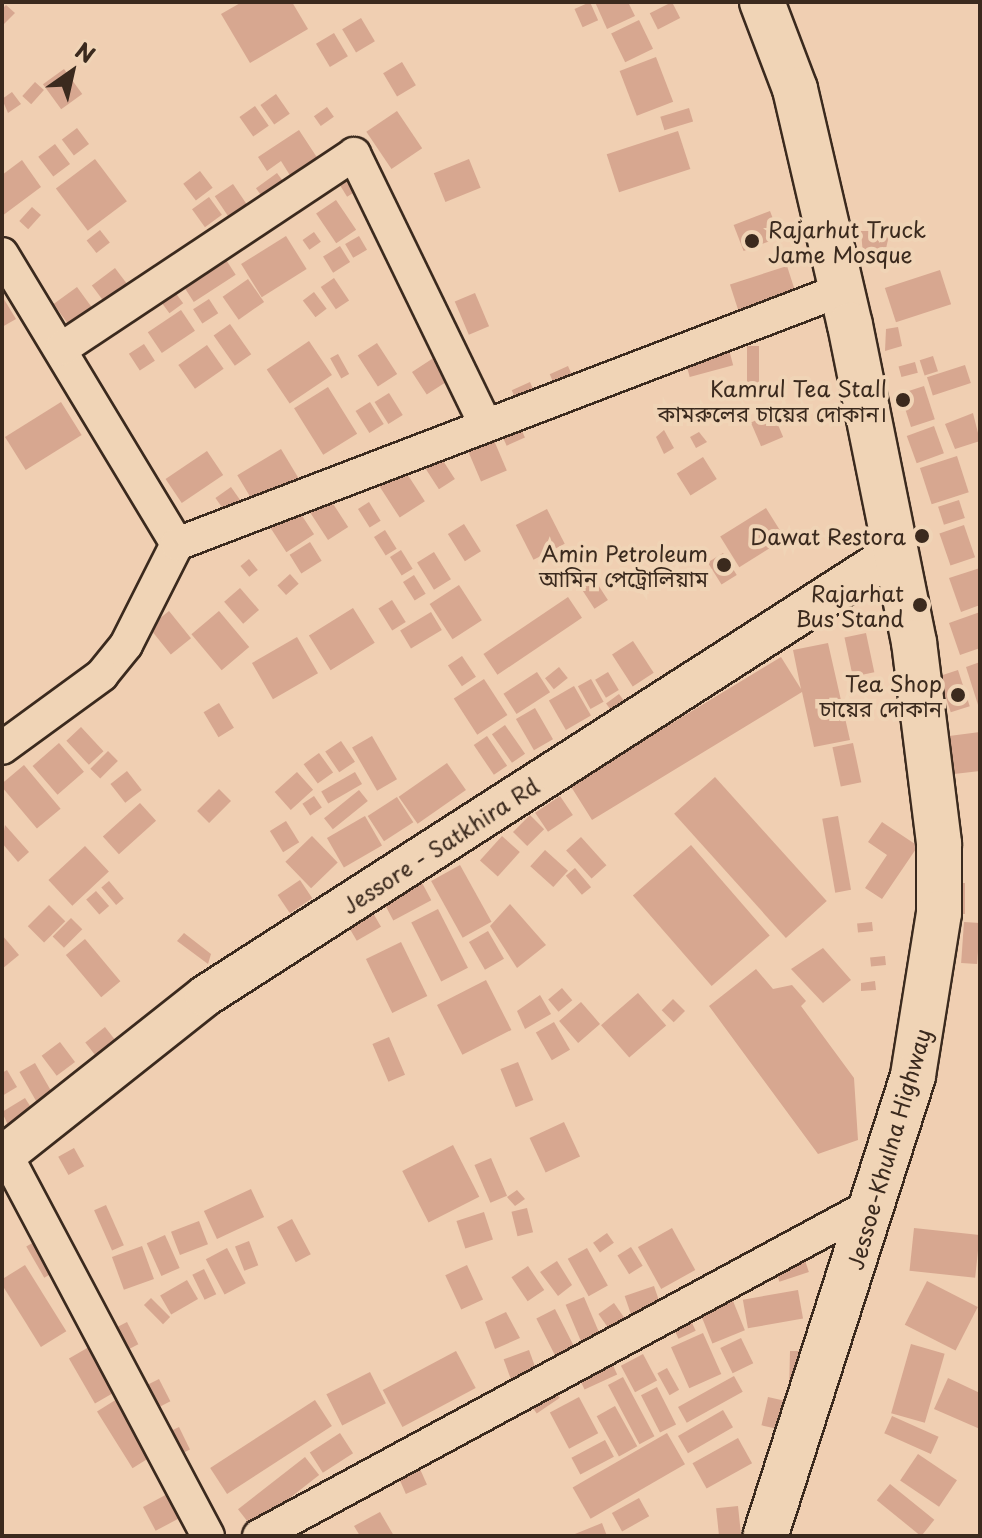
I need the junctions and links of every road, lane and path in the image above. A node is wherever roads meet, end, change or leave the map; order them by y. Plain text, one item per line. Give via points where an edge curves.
1 (762, 2) edge
2 (2, 254) edge
3 (841, 290) junction
4 (61, 349) junction
5 (486, 426) junction
6 (177, 544) junction
7 (893, 554) junction
8 (2, 748) edge
9 (3, 1153) edge
10 (875, 1203) junction
11 (208, 1536) edge
12 (259, 1536) edge
13 (765, 1536) edge

1 - 3 highway, Jessoe-Khulna Highway via 795,89
2 - 4 street
3 - 5 street
3 - 7 highway, Jessoe-Khulna Highway
4 - 5 street via 354,154
4 - 6 street
5 - 6 street
6 - 8 street via 126,645 102,675
7 - 9 main road, Jessore - Satkhira Rd via 205,996
7 - 10 highway, Jessoe-Khulna Highway via 914,642 939,844 939,913 923,1035
9 - 11 street
10 - 12 street
10 - 13 highway, Jessoe-Khulna Highway

